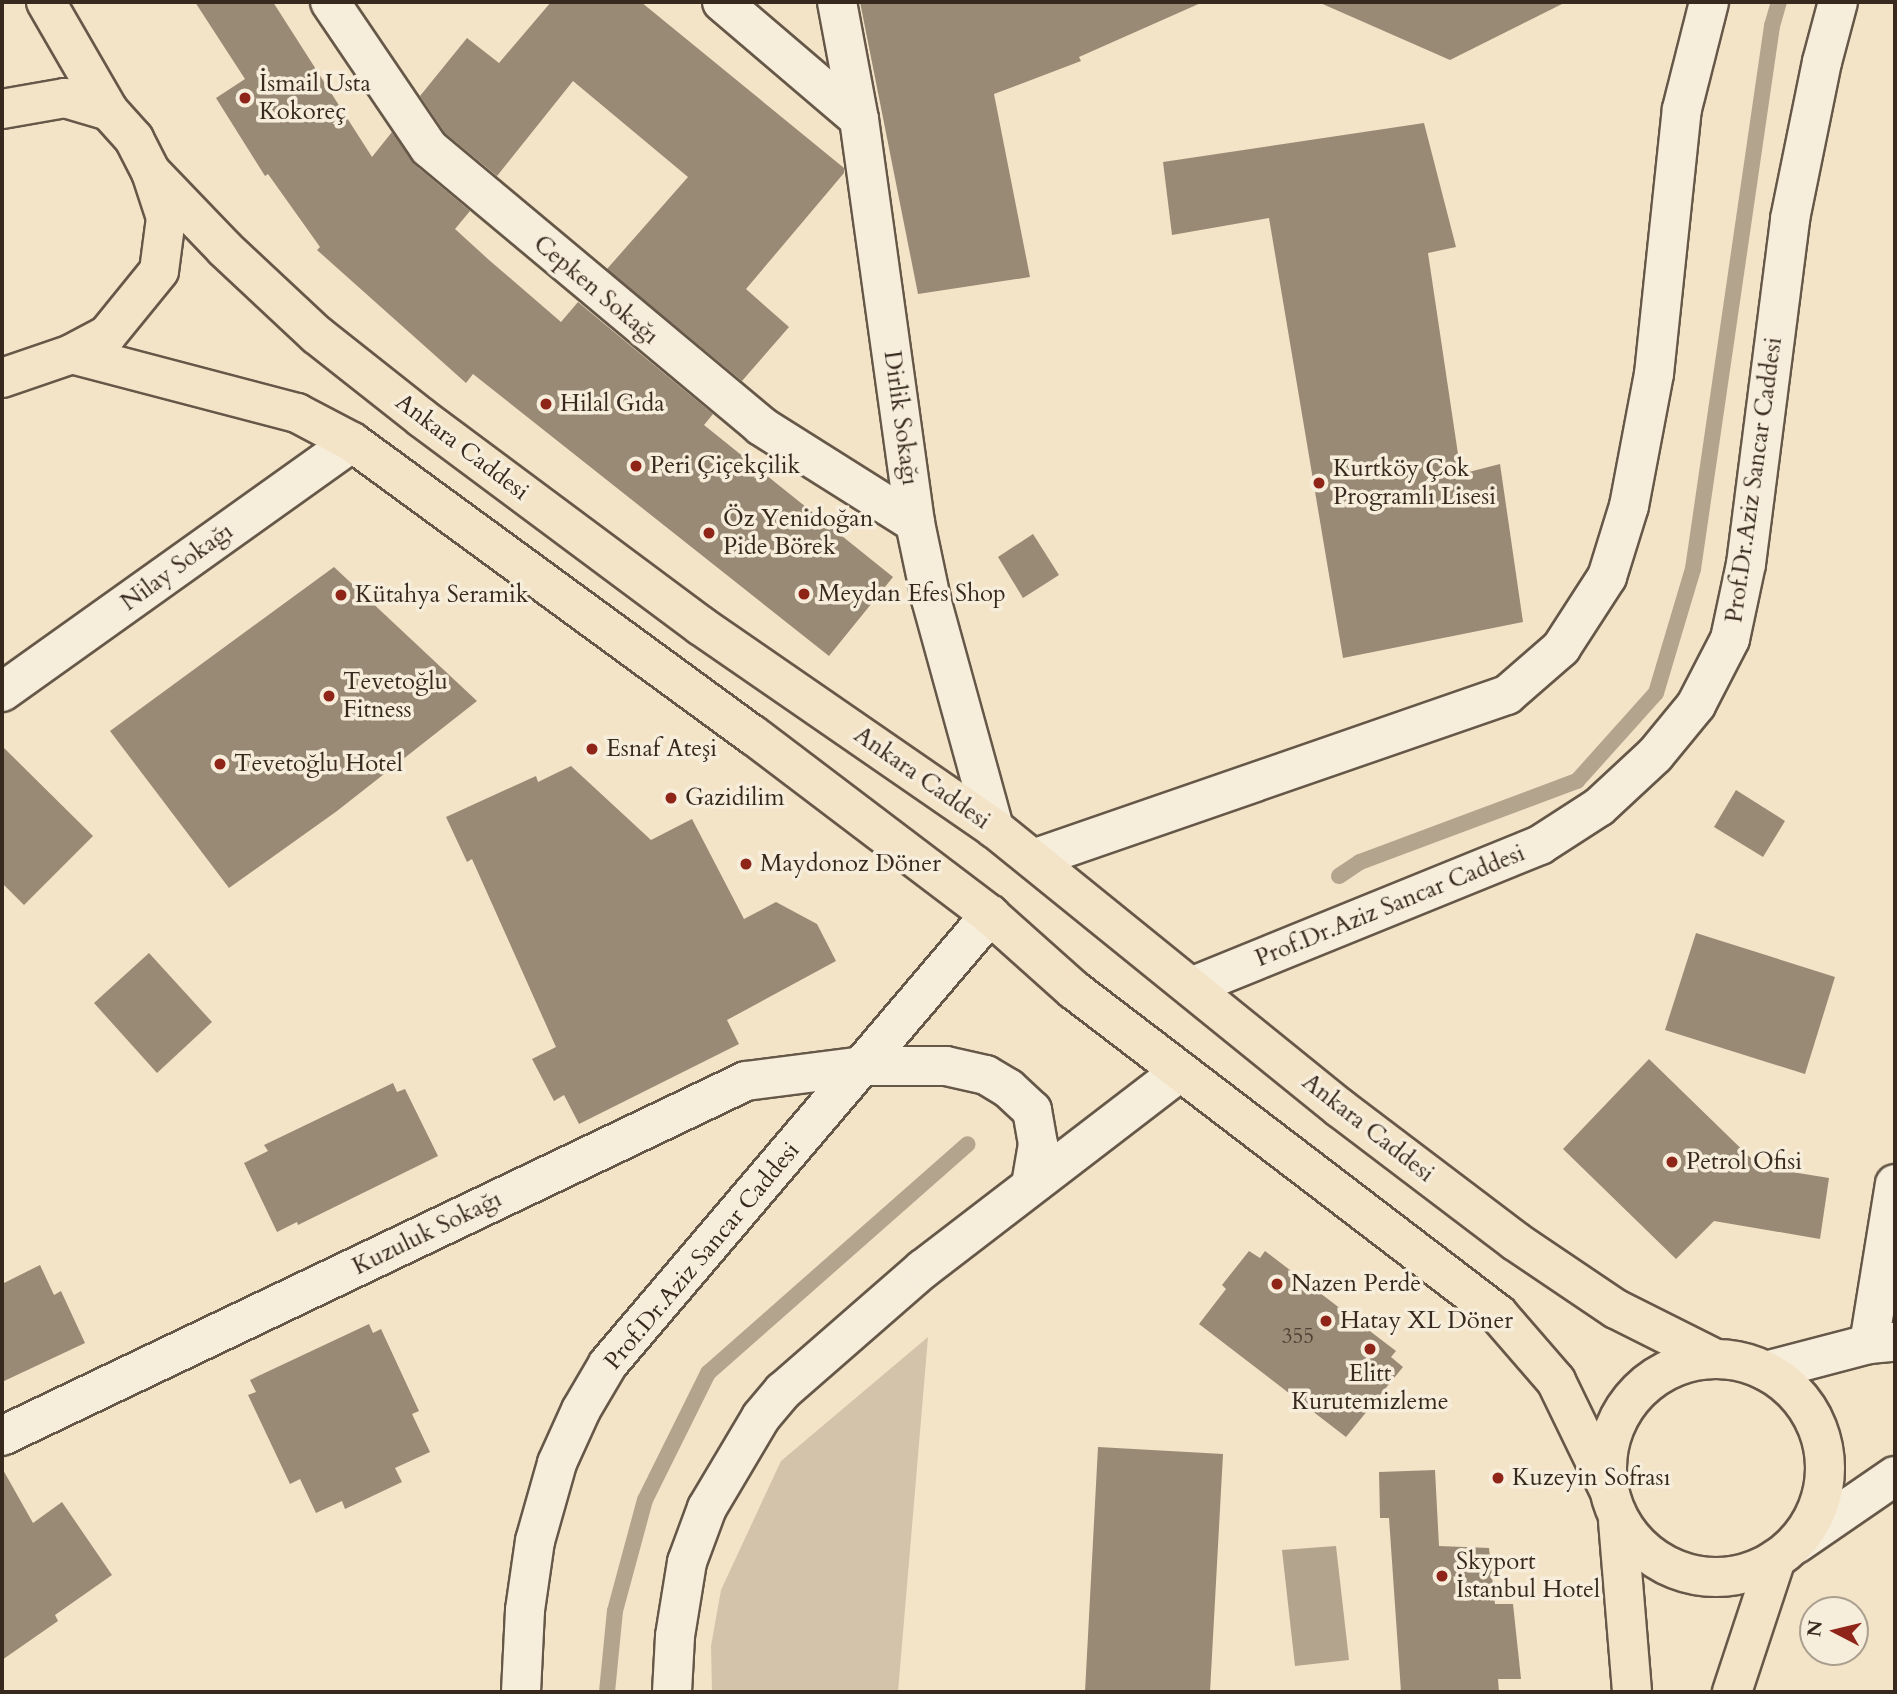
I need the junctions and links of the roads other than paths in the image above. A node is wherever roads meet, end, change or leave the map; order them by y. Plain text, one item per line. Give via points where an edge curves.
1 (46, 2) edge
2 (330, 2) edge
3 (722, 2) edge
4 (837, 2) edge
5 (1709, 2) edge
6 (1838, 2) edge
7 (2, 109) edge
8 (109, 111) junction
9 (859, 119) junction
10 (151, 172) junction
11 (72, 354) junction
12 (12, 370) edge
13 (352, 442) junction
14 (915, 523) junction
15 (2, 692) edge
16 (994, 828) junction
17 (1033, 859) junction
18 (990, 915) junction
19 (1193, 986) junction
20 (863, 1066) junction
21 (1180, 1072) junction
22 (1895, 1184) edge
23 (1031, 1185) junction
24 (1882, 1343) edge
25 (1712, 1357) junction
26 (1766, 1371) junction
27 (2, 1436) edge
28 (1895, 1476) edge
29 (1613, 1505) junction
30 (1786, 1552) junction
31 (521, 1692) edge
32 (672, 1692) edge
33 (1632, 1692) edge
34 (1732, 1692) edge

1 - 8 main road
2 - 14 street, Cepken Sokağı via 429,148 761,426
3 - 9 street
4 - 9 street, Dirlik Sokağı
5 - 17 street via 1682,109 1654,374 1629,506 1607,577 1561,648 1507,695
6 - 19 street, Prof.Dr.Aziz Sancar Caddesi via 1790,219 1746,564 1730,639 1696,705 1655,755 1600,807 1540,845
7 - 8 main road via 65,98
8 - 10 main road via 134,139
9 - 14 street, Dirlik Sokağı
10 - 11 main road via 166,218 159,271 107,335
10 - 16 main road, Ankara Caddesi via 317,335 412,410 701,626
11 - 12 main road
11 - 13 main road via 298,413
13 - 15 street, Nilay Sokağı
13 - 18 main road
14 - 16 street, Dirlik Sokağı via 931,599
16 - 17 main road, Ankara Caddesi
17 - 19 main road, Ankara Caddesi
18 - 20 street, Prof.Dr.Aziz Sancar Caddesi
18 - 21 main road via 1074,990
19 - 25 main road, Ankara Caddesi via 1340,1108 1515,1241 1616,1309
20 - 23 street, Kuzuluk Sokağı via 946,1066 986,1075 1008,1088 1032,1110 1038,1144
20 - 27 street, Kuzuluk Sokağı via 746,1081
20 - 31 street, Prof.Dr.Aziz Sancar Caddesi via 608,1364 581,1410 557,1463 536,1541 525,1609
21 - 23 street
21 - 29 main road via 1497,1314 1556,1381
22 - 24 street
23 - 32 street via 923,1269 783,1391 761,1417 707,1508 687,1562
24 - 26 street
25 - 26 main road via 1748,1362
25 - 29 main road via 1675,1365 1643,1385 1620,1414 1607,1450
26 - 30 main road via 1808,1406 1823,1440 1825,1477 1816,1513
28 - 30 street
29 - 30 main road via 1640,1548 1668,1568 1702,1578 1736,1577 1769,1565
29 - 33 main road
30 - 34 main road

